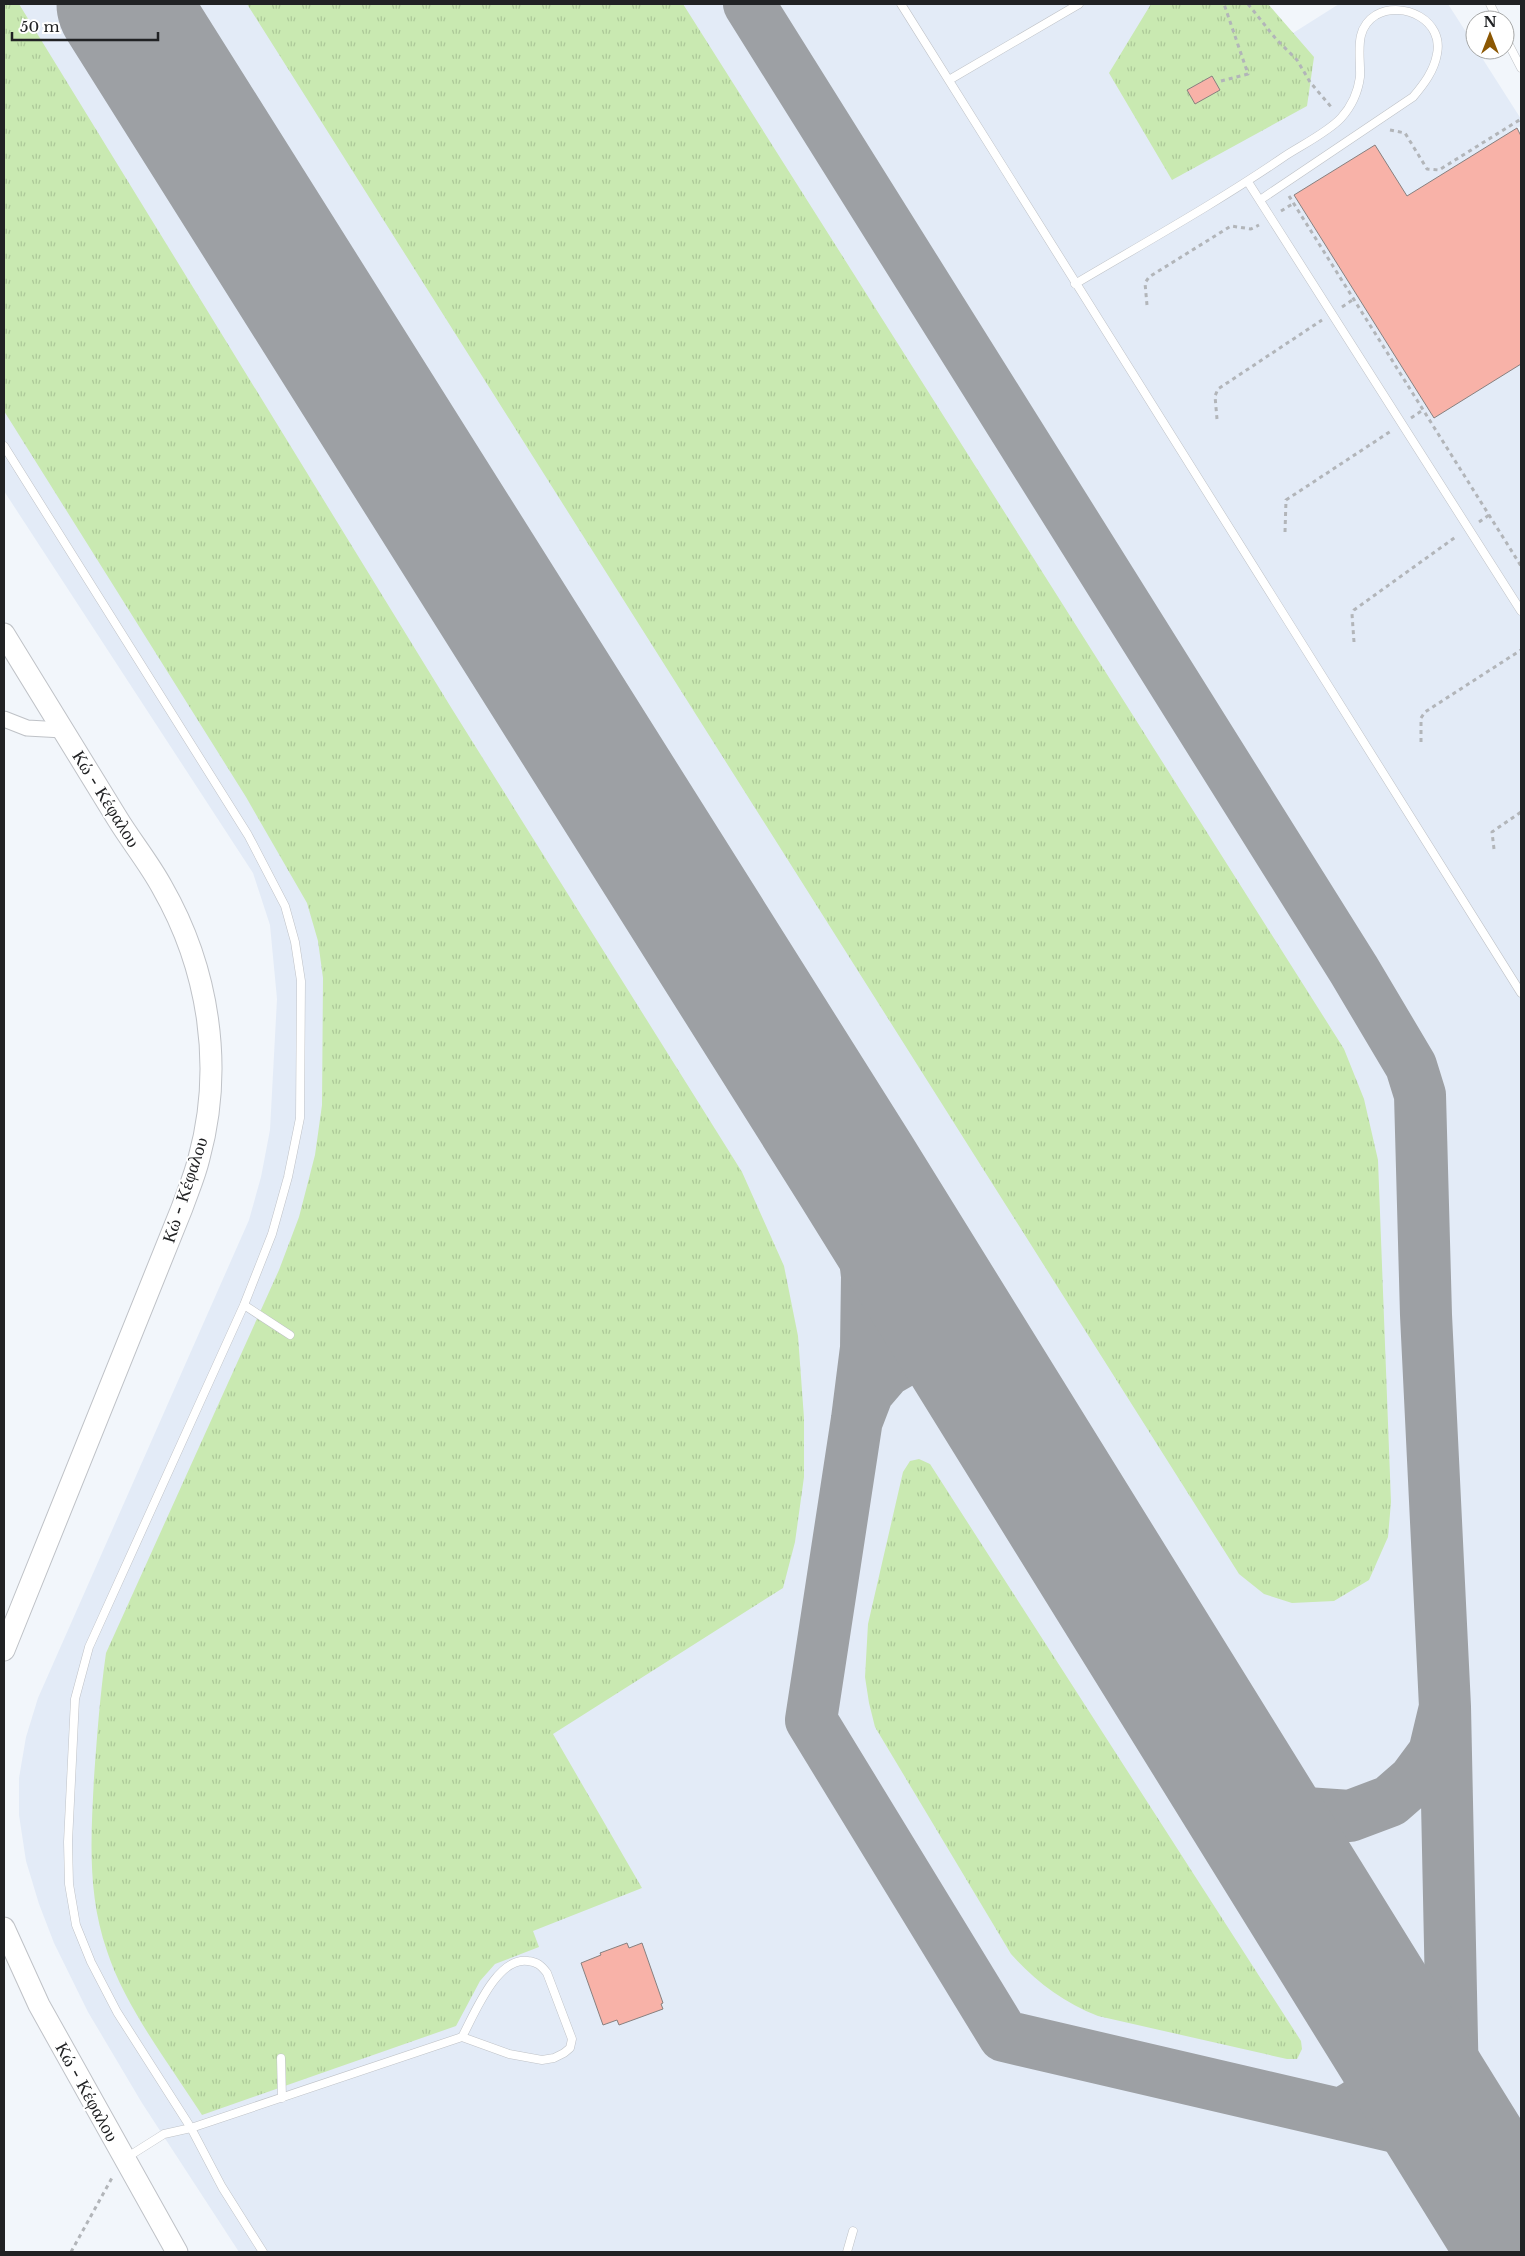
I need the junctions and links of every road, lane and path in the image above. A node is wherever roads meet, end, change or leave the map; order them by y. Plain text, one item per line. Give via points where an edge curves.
1 (901, 4) edge
2 (1078, 4) edge
3 (1224, 4) edge
4 (1248, 4) edge
5 (1515, 56) edge
6 (1521, 68) edge
7 (949, 80) junction
8 (1220, 81) dead end
9 (1341, 118) junction
10 (1521, 119) edge
11 (1382, 134) dead end
12 (1248, 182) junction
13 (1282, 185) junction
14 (1260, 200) junction
15 (1294, 204) junction
16 (1271, 217) junction
17 (1075, 284) junction
18 (1354, 300) junction
19 (1147, 305) dead end
20 (1332, 313) junction
21 (1423, 410) junction
22 (1217, 419) dead end
23 (1403, 423) junction
24 (4, 446) edge
25 (1489, 515) junction
26 (1469, 528) junction
27 (1285, 532) dead end
28 (1521, 566) edge
29 (1521, 611) edge
30 (4, 634) edge
31 (1354, 642) dead end
32 (1521, 650) edge
33 (4, 719) edge
34 (63, 730) junction
35 (1421, 742) dead end
36 (1521, 812) edge
37 (1494, 849) dead end
38 (1521, 993) edge
39 (244, 1305) junction
40 (290, 1335) dead end
41 (4, 1650) edge
42 (4, 1928) edge
43 (462, 2037) junction
44 (281, 2058) dead end
45 (282, 2098) junction
46 (192, 2128) junction
47 (125, 2158) junction
48 (853, 2231) dead end
49 (71, 2252) edge
50 (177, 2252) edge
51 (263, 2252) edge
52 (847, 2252) edge

1 - 7 lane
2 - 7 lane
3 - 8 path via 1248,74
4 - 9 path via 1297,60 1310,82
5 - 6 lane
7 - 17 lane
9 - 12 lane
9 - 13 lane via 1358,89 1358,48 1367,24 1386,10 1399,9 1416,13 1428,22 1435,35 1437,53 1425,84 1413,96
10 - 11 path via 1439,170 1427,169 1405,133 1390,130
12 - 14 lane
12 - 17 lane
13 - 14 lane
13 - 15 path
14 - 16 lane
15 - 16 path
15 - 18 path
16 - 19 path via 1251,229 1231,226 1148,277 1145,283
16 - 20 lane
17 - 38 lane
18 - 20 path
18 - 21 path
20 - 22 path via 1218,389 1215,396
20 - 23 lane
21 - 23 path
21 - 25 path
23 - 26 lane
23 - 27 path via 1286,500
24 - 39 lane via 248,835 285,906 302,981 300,1118 272,1234
25 - 26 path
25 - 28 path
26 - 29 lane
26 - 31 path via 1354,610
30 - 34 main road, Κώ - Κέφαλου
32 - 35 path via 1425,712 1421,718
33 - 34 street via 28,728
34 - 41 main road, Κώ - Κέφαλου via 162,886 184,929 205,1003 211,1073 208,1114 199,1158 182,1208
36 - 37 path via 1492,832
39 - 40 lane
39 - 46 lane via 106,1606 89,1647 76,1699 68,1842 69,1884 76,1925 117,2012
42 - 47 main road, Κώ - Κέφαλου via 40,2005
43 - 43 lane via 509,2054 542,2060 564,2053 570,2048 572,2039 542,1966 523,1960 500,1973
43 - 45 lane
44 - 45 lane
45 - 46 lane
46 - 47 lane via 164,2134
46 - 51 lane via 222,2187
47 - 49 path
47 - 50 main road, Κώ - Κέφαλου
48 - 52 lane

